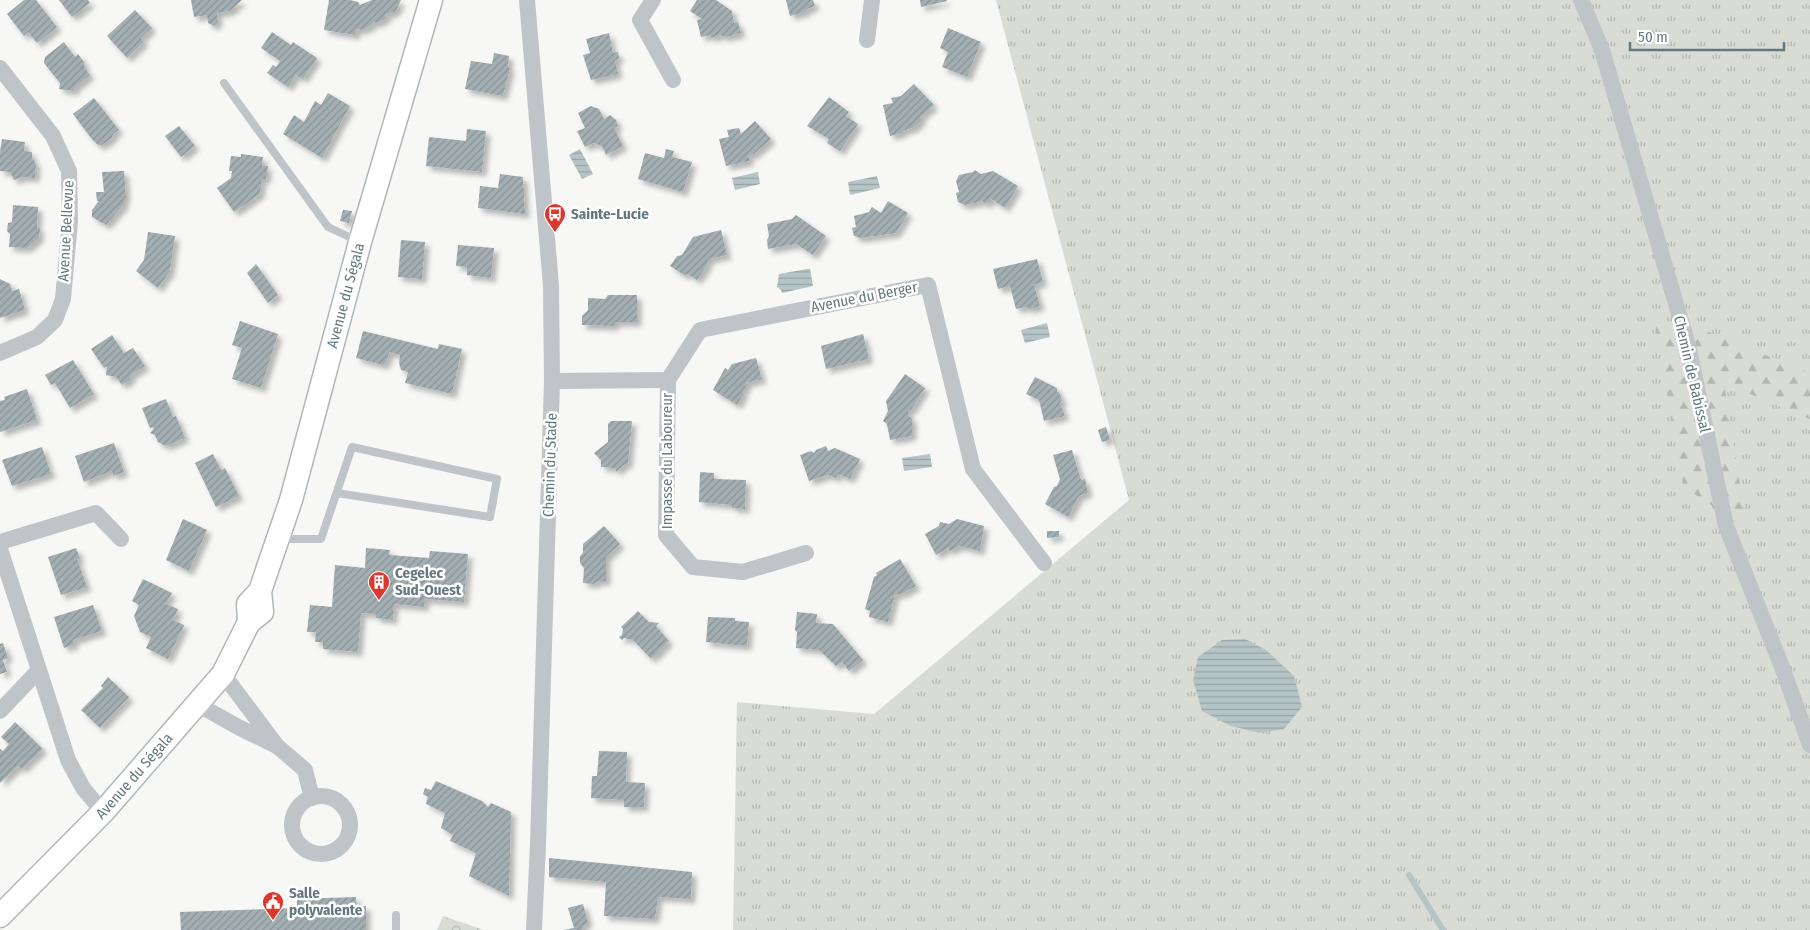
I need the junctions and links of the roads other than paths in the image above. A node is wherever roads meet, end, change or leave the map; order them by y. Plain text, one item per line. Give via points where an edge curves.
1 (431, 0) edge
2 (527, 0) edge
3 (653, 0) edge
4 (872, 0) edge
5 (1581, 0) edge
6 (867, 40) dead end
7 (0, 68) edge
8 (673, 80) dead end
9 (224, 83) dead end
10 (360, 242) junction
11 (0, 353) edge
12 (668, 380) junction
13 (552, 381) junction
14 (336, 492) junction
15 (121, 539) dead end
16 (277, 539) junction
17 (0, 542) edge
18 (0, 549) edge
19 (806, 553) dead end
20 (1044, 563) dead end
21 (38, 671) junction
22 (223, 674) junction
23 (197, 704) junction
24 (0, 711) edge
25 (277, 746) junction
26 (1810, 746) edge
27 (312, 798) dead end
28 (104, 812) junction
29 (396, 915) dead end
30 (0, 916) edge
31 (396, 930) edge
32 (534, 930) edge

1 - 10 street, Avenue du Ségala
2 - 13 street, Chemin du Stade via 552,286
3 - 8 street via 640,20
4 - 6 street
5 - 26 street, Chemin de Babissal via 1602,50 1688,345 1726,526
7 - 11 street, Avenue Bellevue via 53,136 69,171 70,221 63,299 55,320 37,337
9 - 10 lane via 328,227
10 - 16 street, Avenue du Ségala via 291,500
12 - 13 street
12 - 19 street, Impasse du Laboureur via 666,536 693,567 743,572
12 - 20 street, Avenue du Berger via 700,330 928,285 973,469
13 - 32 street, Chemin du Stade
14 - 14 lane via 352,447 497,479 490,517
14 - 16 lane via 321,538
15 - 17 street via 96,513
16 - 22 street, Avenue du Ségala via 260,591 248,604 249,622
18 - 21 street
21 - 24 street
21 - 28 street via 68,760 83,788
22 - 23 street, Avenue du Ségala
22 - 25 street
23 - 25 street
23 - 28 street, Avenue du Ségala
25 - 27 street via 305,770
28 - 30 street, Avenue du Ségala
29 - 31 lane

